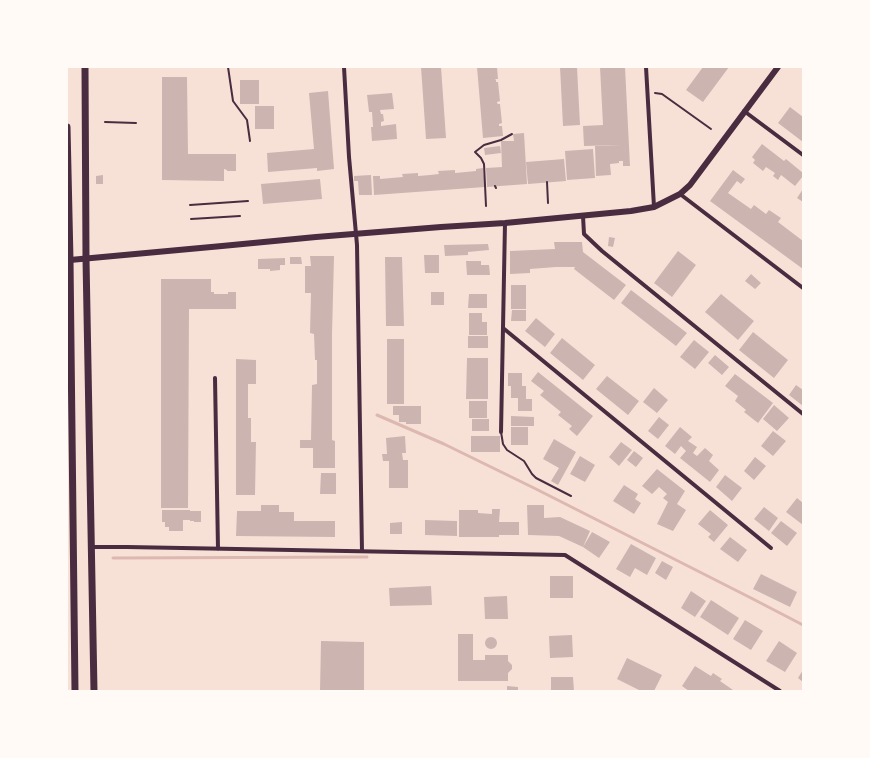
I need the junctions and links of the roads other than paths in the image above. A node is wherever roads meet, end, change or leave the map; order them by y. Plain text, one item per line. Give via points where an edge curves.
1 (85, 67) edge
2 (344, 67) edge
3 (646, 67) edge
4 (778, 67) edge
5 (744, 112) junction
6 (67, 127) edge
7 (803, 155) edge
8 (680, 194) junction
9 (654, 207) junction
10 (583, 216) junction
11 (505, 223) junction
12 (356, 233) junction
13 (86, 259) junction
14 (70, 260) junction
15 (803, 288) edge
16 (503, 328) junction
17 (215, 378) dead end
18 (803, 414) edge
19 (502, 432) joint
20 (570, 496) dead end
21 (92, 547) junction
22 (771, 548) dead end
23 (218, 549) junction
24 (362, 551) junction
25 (75, 691) edge
26 (94, 691) edge
27 (780, 691) edge

1 - 13 main road
2 - 12 street via 348,157
3 - 9 street
4 - 5 main road
5 - 7 street
5 - 8 main road via 690,185
6 - 14 main road
8 - 9 main road
8 - 15 street
9 - 10 main road via 631,212
10 - 11 main road
10 - 18 street via 584,234 602,251
11 - 12 main road
11 - 16 street
12 - 13 main road
12 - 24 street
13 - 14 main road
13 - 21 main road
14 - 25 main road
16 - 19 street
16 - 22 street
17 - 23 street
19 - 20 lane via 503,444 507,450 524,461 536,478
21 - 23 street
21 - 26 main road
23 - 24 street
24 - 27 street via 565,555

